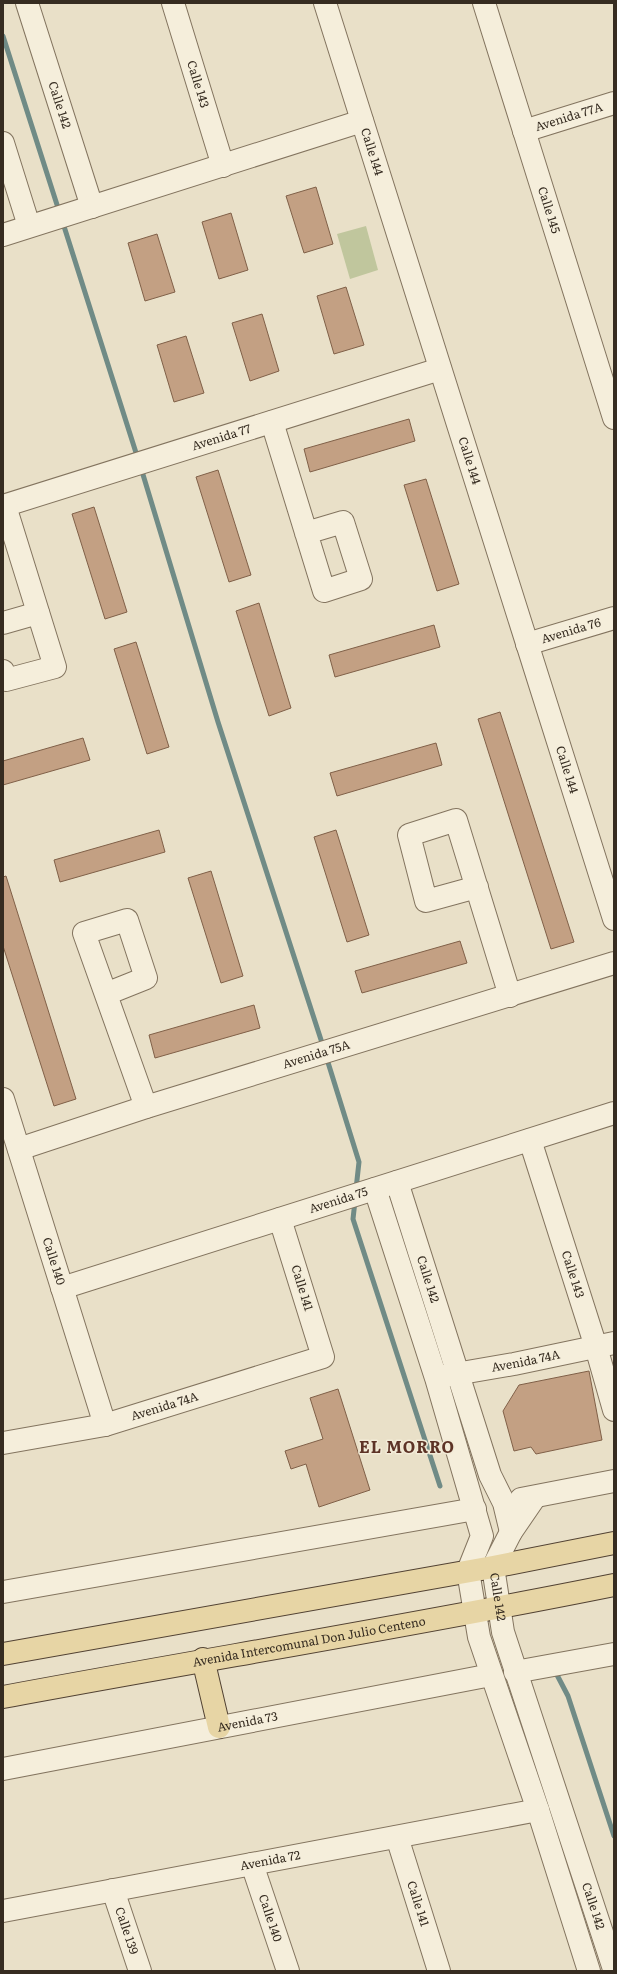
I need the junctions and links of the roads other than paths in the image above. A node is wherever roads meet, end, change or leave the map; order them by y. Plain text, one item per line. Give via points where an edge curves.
1 (26, 3) edge
2 (173, 3) edge
3 (325, 3) edge
4 (484, 3) edge
5 (614, 103) edge
6 (362, 121) junction
7 (524, 131) junction
8 (3, 143) edge
9 (223, 166) junction
10 (83, 209) junction
11 (29, 226) junction
12 (3, 235) edge
13 (440, 369) junction
14 (614, 418) edge
15 (272, 422) junction
16 (4, 506) edge
17 (306, 534) dead end
18 (38, 613) junction
19 (614, 618) edge
20 (3, 623) edge
21 (527, 644) junction
22 (3, 671) edge
23 (476, 887) dead end
24 (614, 919) edge
25 (614, 963) edge
26 (106, 994) dead end
27 (510, 996) junction
28 (3, 1099) edge
29 (146, 1107) junction
30 (614, 1113) edge
31 (530, 1140) junction
32 (19, 1149) junction
33 (397, 1182) junction
34 (363, 1192) junction
35 (280, 1219) junction
36 (62, 1288) junction
37 (605, 1345) edge
38 (323, 1357) joint
39 (458, 1374) junction
40 (436, 1378) junction
41 (614, 1410) edge
42 (105, 1425) junction
43 (3, 1443) edge
44 (614, 1481) edge
45 (535, 1497) junction
46 (504, 1502) junction
47 (475, 1509) junction
48 (511, 1532) junction
49 (614, 1544) edge
50 (493, 1567) junction
51 (468, 1571) junction
52 (614, 1585) edge
53 (3, 1592) edge
54 (499, 1608) junction
55 (474, 1612) junction
56 (3, 1654) edge
57 (614, 1654) edge
58 (203, 1660) junction
59 (515, 1672) junction
60 (491, 1675) junction
61 (3, 1697) edge
62 (219, 1727) junction
63 (3, 1769) edge
64 (538, 1810) junction
65 (397, 1837) junction
66 (252, 1864) junction
67 (113, 1890) junction
68 (3, 1911) edge
69 (614, 1968) edge
70 (140, 1971) edge
71 (288, 1971) edge
72 (440, 1971) edge
73 (589, 1971) edge

1 - 10 street, Calle 142
2 - 9 street, Calle 143
3 - 6 street, Calle 144
4 - 7 street, Calle 145
5 - 7 street, Avenida 77A
6 - 9 street
6 - 13 street, Calle 144
7 - 14 street, Calle 145
8 - 11 street
9 - 10 street
10 - 11 street
11 - 12 street
13 - 15 street, Avenida 77
13 - 21 street, Calle 144
15 - 16 street, Avenida 77
15 - 17 street
16 - 18 street
18 - 20 street
18 - 22 street via 55,667 6,680
19 - 21 street, Avenida 76
21 - 24 street, Calle 144
23 - 27 street
25 - 27 street, Avenida 75A
26 - 29 street
27 - 29 street, Avenida 75A
28 - 32 street, Calle 140
29 - 32 street, Avenida 75A
30 - 31 street, Avenida 75
31 - 33 street, Avenida 75
31 - 37 street, Calle 143
32 - 36 street, Calle 140
33 - 34 street, Avenida 75
33 - 39 street, Calle 142
34 - 35 street, Avenida 75
34 - 40 street, Calle 142
35 - 36 street, Avenida 75
35 - 38 street, Calle 141
36 - 42 street, Calle 140
37 - 39 street, Avenida 74A
37 - 41 street, Calle 143
38 - 42 street, Avenida 74A
39 - 40 street, Avenida 74A
39 - 46 street, Calle 142 via 490,1475
40 - 47 street, Calle 142
42 - 43 street, Avenida 74A
44 - 45 street
45 - 46 street
45 - 48 street
46 - 48 street, Calle 142
47 - 51 street, Calle 142 via 482,1536
47 - 53 street
48 - 50 street, Calle 142
49 - 50 main road
50 - 51 main road
50 - 54 street, Calle 142
51 - 55 street, Calle 142
51 - 56 main road
52 - 54 main road, Avenida Intercomunal Don Julio Centeno
54 - 55 main road, Avenida Intercomunal Don Julio Centeno
54 - 59 street, Calle 142
55 - 58 main road, Avenida Intercomunal Don Julio Centeno
55 - 60 street, Calle 142
57 - 59 street
58 - 61 main road, Avenida Intercomunal Don Julio Centeno
58 - 62 main road
59 - 69 street, Calle 142
60 - 62 street, Avenida 73
60 - 64 street, Calle 142
62 - 63 street, Avenida 73
64 - 65 street, Avenida 72
64 - 73 street, Calle 142
65 - 66 street, Avenida 72
65 - 72 street, Calle 141
66 - 67 street, Avenida 72
66 - 71 street, Calle 140
67 - 68 street, Avenida 72
67 - 70 street, Calle 139

